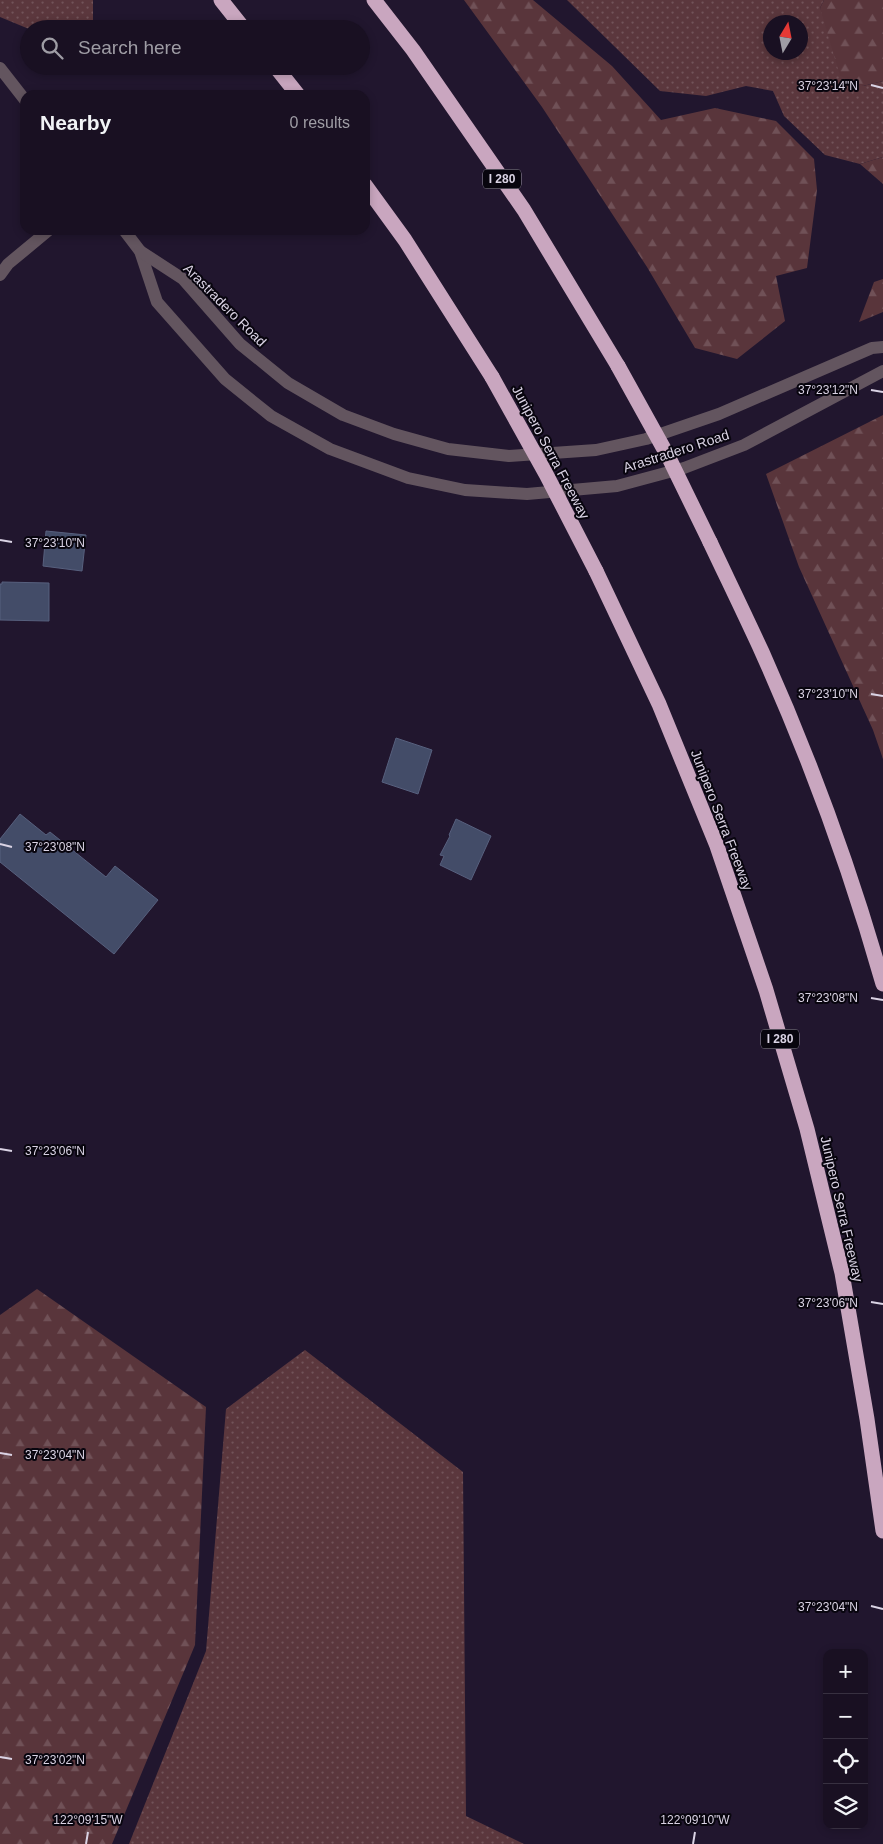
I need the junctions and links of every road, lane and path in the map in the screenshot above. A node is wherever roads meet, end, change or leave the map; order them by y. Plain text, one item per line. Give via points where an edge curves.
1 (220, 0) edge
2 (374, 0) edge
3 (237, 20) edge
4 (0, 68) edge
5 (282, 75) edge
6 (294, 90) edge
7 (20, 94) edge
8 (370, 192) edge
9 (43, 235) edge
10 (128, 235) edge
11 (140, 251) junction
12 (0, 275) edge
13 (883, 347) edge
14 (883, 370) edge
15 (883, 984) edge
16 (883, 1531) edge

1 - 3 highway
2 - 15 highway, I 280, bridge via 413,50 524,210 618,366 668,458 762,652 822,797
4 - 7 street
5 - 6 highway
8 - 16 highway, Junipero Serra Freeway / I 280, bridge via 405,240 492,377 546,474 659,704 717,846 766,990 807,1129 842,1273
9 - 12 street via 8,264
10 - 11 street, Arastradero Road
11 - 13 street, Arastradero Road via 183,279 240,344 288,383 343,415 448,449 509,456 596,450 646,438 719,414 872,348
11 - 14 street, Arastradero Road via 156,302 225,379 271,416 348,455 408,478 464,490 527,494 617,486 684,468 744,445

